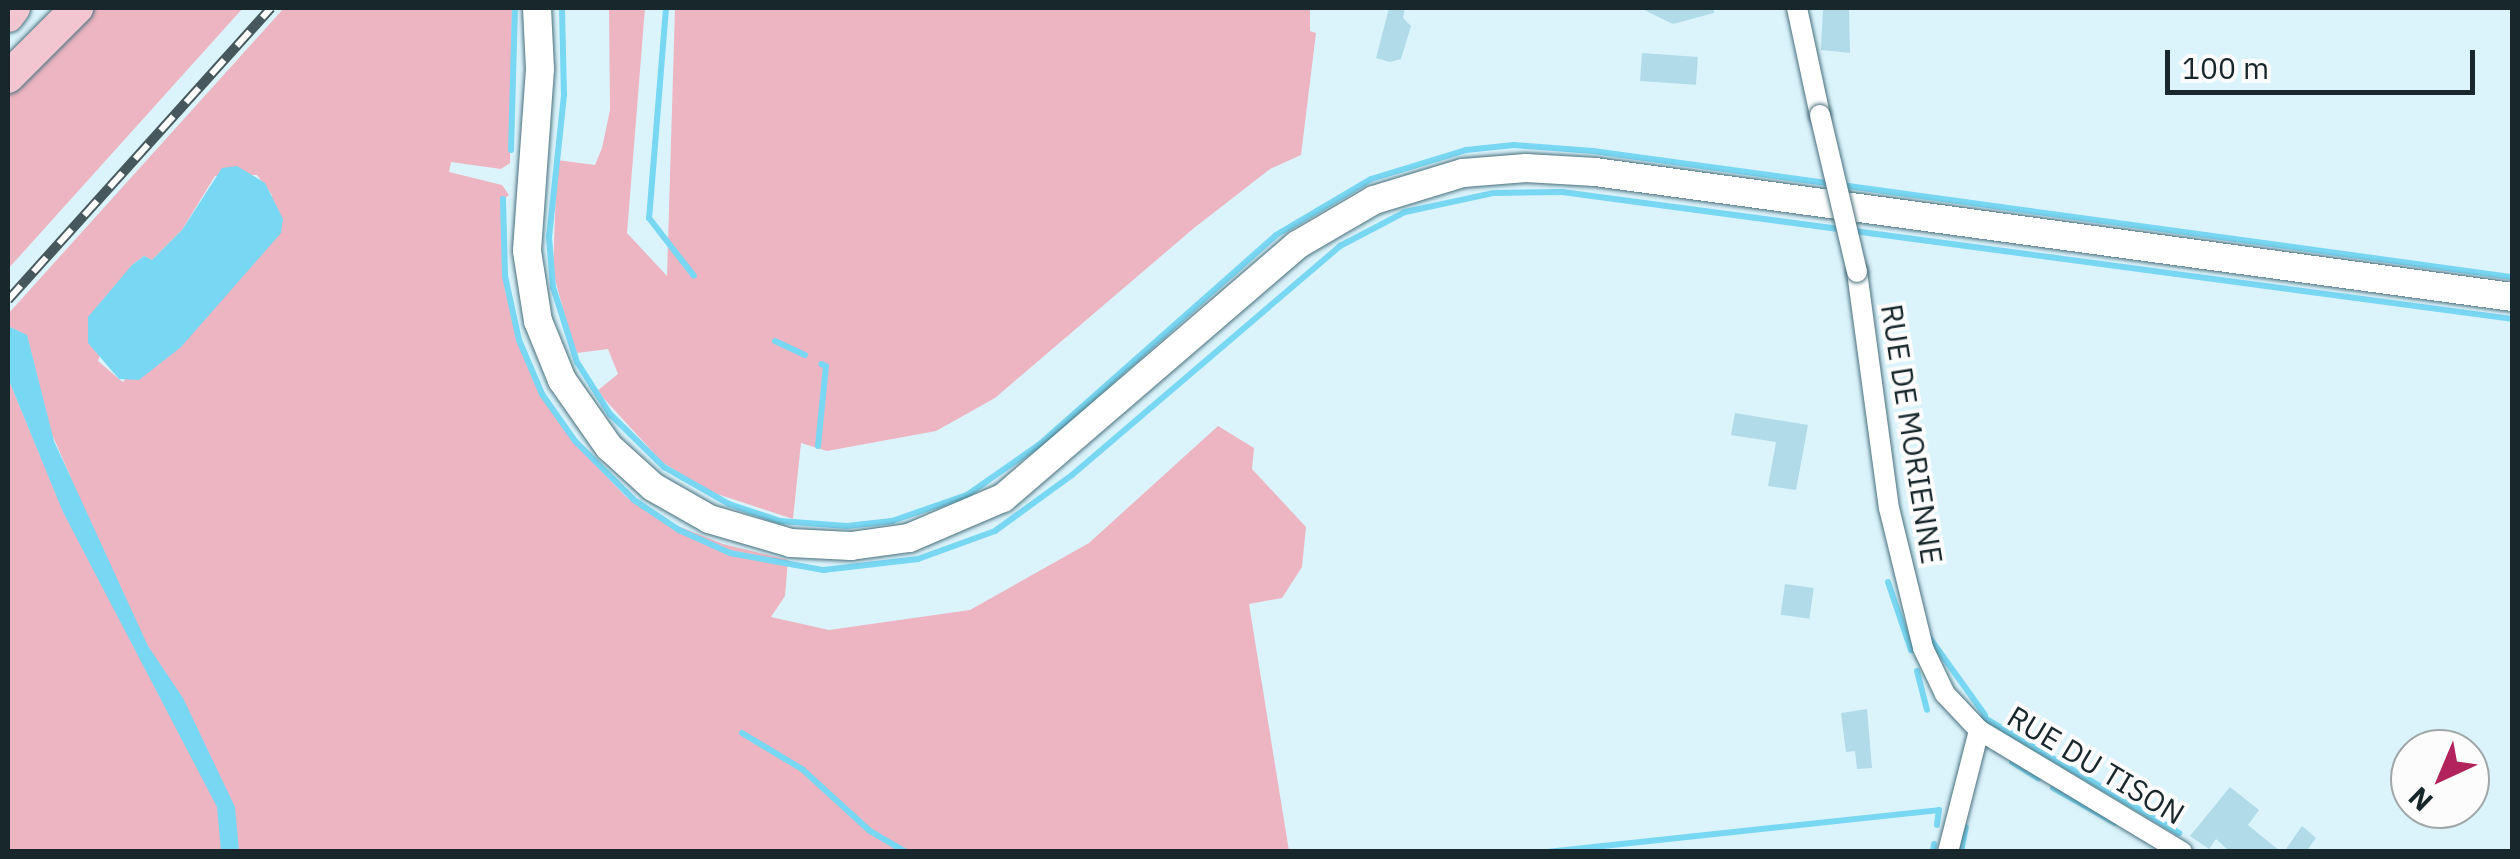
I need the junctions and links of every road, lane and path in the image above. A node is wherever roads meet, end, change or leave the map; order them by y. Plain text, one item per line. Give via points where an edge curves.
1 (14, 8) edge
2 (77, 8) edge
3 (537, 8) edge
4 (1796, 8) edge
5 (8, 16) edge
6 (8, 78) edge
7 (2512, 297) edge
8 (1979, 730) junction
9 (1948, 852) edge
10 (2182, 852) edge

1 - 5 highway
2 - 6 highway
3 - 7 main road via 540,69 527,251 538,321 562,380 609,447 654,487 734,530 791,543 896,540 993,504 1054,460 1320,230 1374,200 1464,173 1526,168 1614,175
4 - 8 street, RUE DE MORIENNE, bridge via 1856,272 1889,508 1923,648 1945,694
8 - 9 street
8 - 10 street, RUE DU TISON

